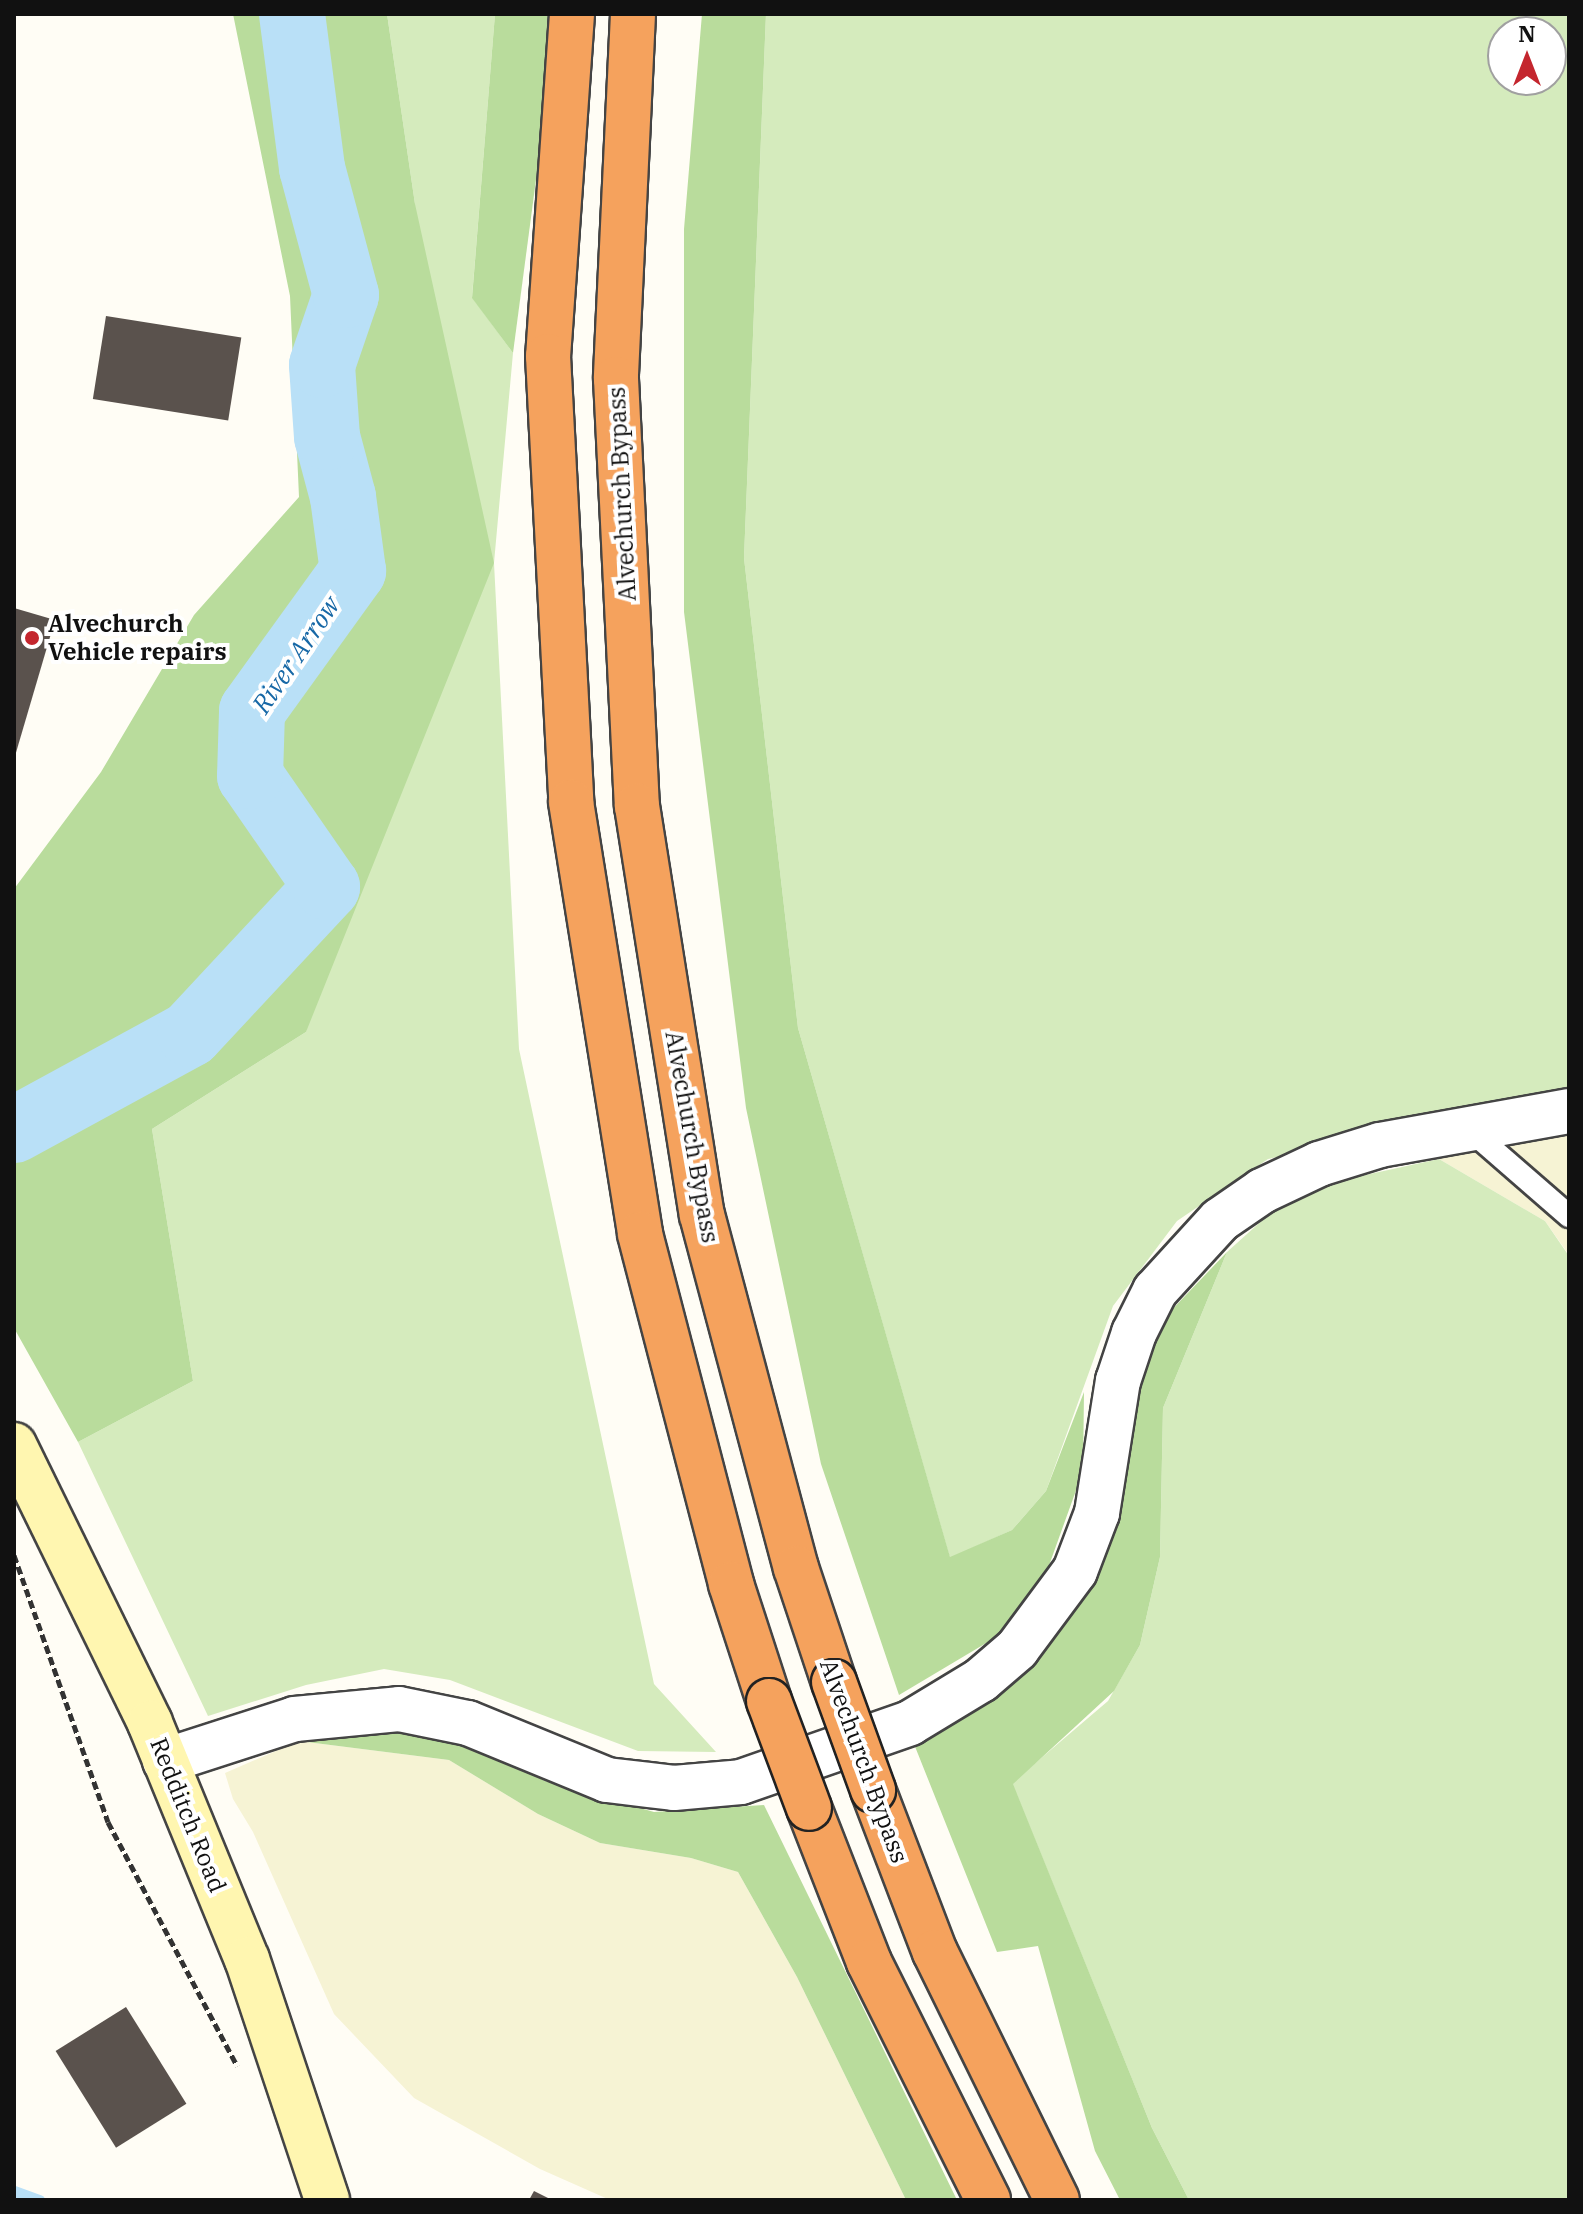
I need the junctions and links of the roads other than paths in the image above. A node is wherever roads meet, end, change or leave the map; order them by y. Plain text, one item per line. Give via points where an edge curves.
1 (572, 14) edge
2 (633, 14) edge
3 (1569, 1111) edge
4 (1469, 1129) junction
5 (1569, 1216) edge
6 (14, 1445) edge
7 (165, 1761) junction
8 (327, 2200) edge
9 (988, 2200) edge
10 (1057, 2200) edge

1 - 9 highway, bridge via 548,356 571,802 640,1234 731,1584 769,1701 869,1962
2 - 10 highway, Alvechurch Bypass, bridge via 616,379 637,806 702,1215 796,1568 834,1682 935,1952
3 - 4 street
4 - 5 lane
4 - 7 street via 1380,1145 1319,1164 1262,1191 1220,1220 1188,1253 1155,1291 1134,1333 1118,1381 1097,1513 1075,1571 1017,1649 981,1680 910,1723 741,1782 674,1788 607,1780 468,1723 399,1709 328,1713 268,1725
6 - 7 main road, Redditch Road
7 - 8 main road, Redditch Road via 247,1959

